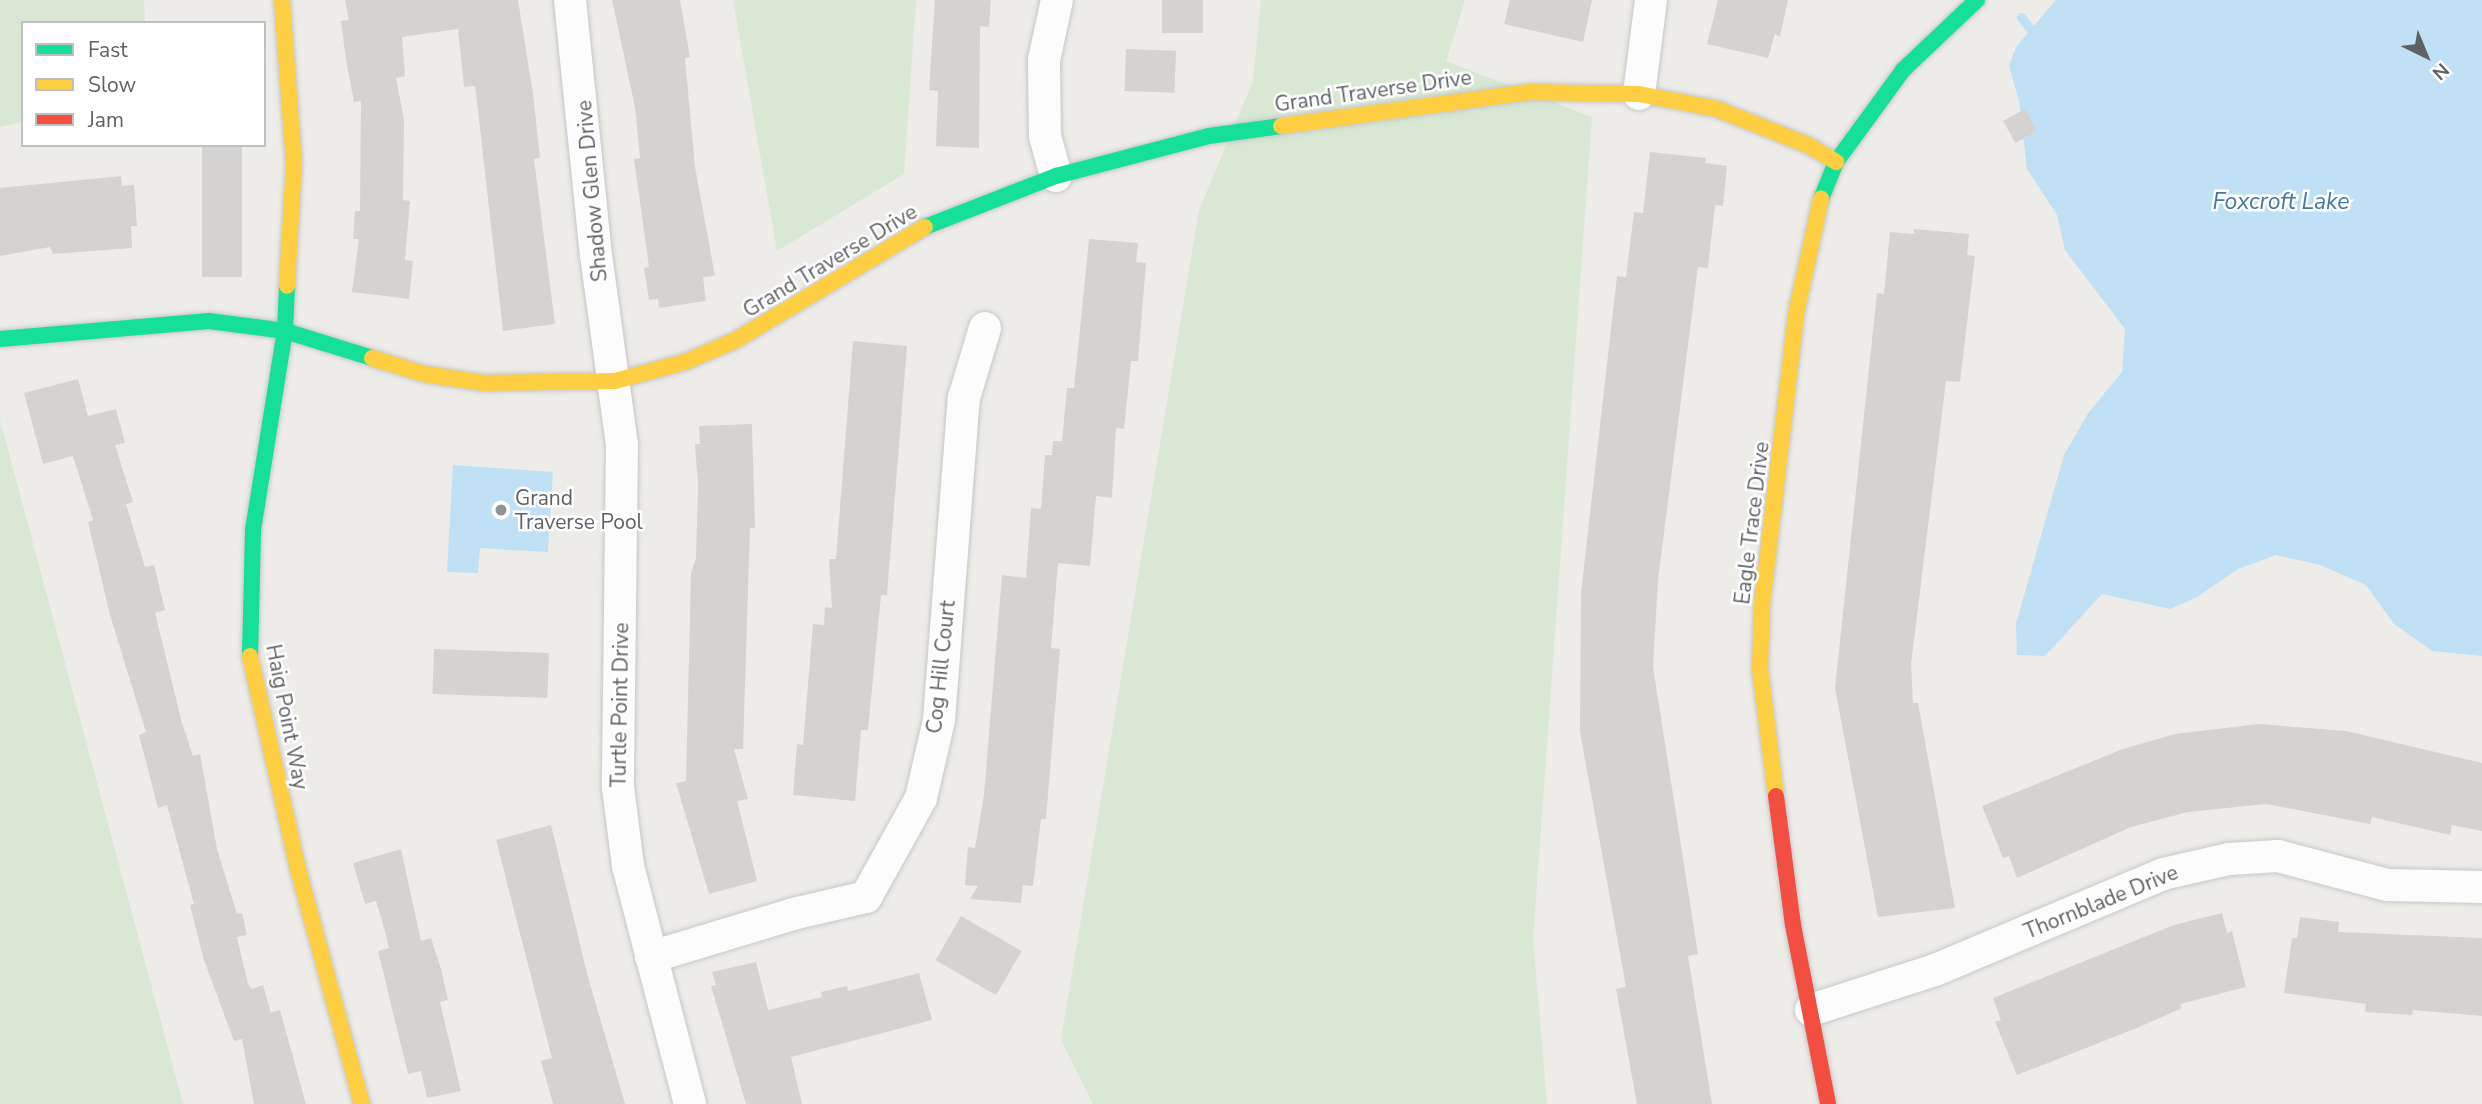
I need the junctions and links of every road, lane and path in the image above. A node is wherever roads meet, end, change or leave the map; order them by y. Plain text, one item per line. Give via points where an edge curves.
1 (282, 0) edge
2 (570, 0) edge
3 (1057, 0) edge
4 (1651, 0) edge
5 (1977, 0) edge
6 (1639, 94) junction
7 (1836, 162) junction
8 (1056, 176) junction
9 (985, 328) dead end
10 (285, 331) junction
11 (0, 339) edge
12 (615, 381) junction
13 (2482, 887) edge
14 (651, 957) junction
15 (1811, 1010) junction
16 (362, 1104) edge
17 (690, 1104) edge
18 (1828, 1104) edge

1 - 10 street, Haig Point Way via 294,163
2 - 12 street, Shadow Glen Drive via 596,255
3 - 8 street via 1044,60 1045,136
4 - 6 street
5 - 7 street, Eagle Trace Drive via 1903,70
6 - 7 street, Grand Traverse Drive via 1717,109 1808,145
6 - 8 street, Grand Traverse Drive via 1529,92 1383,109 1209,136
7 - 15 street, Eagle Trace Drive via 1820,201 1797,309 1760,656 1793,925
8 - 12 street, Grand Traverse Drive via 968,207 898,240 736,340 685,362
9 - 14 street, Cog Hill Court via 964,398 939,720 921,798 866,897
10 - 11 street, Grand Traverse Drive via 209,321
10 - 12 street, Grand Traverse Drive via 424,374 543,386
10 - 16 street, Haig Point Way via 253,530 248,611 251,666 298,869
12 - 14 street, Turtle Point Drive via 622,445 618,787 628,866
13 - 15 street, Thornblade Drive via 2387,885 2278,856 2229,859 2163,874 1935,970
14 - 17 street, Turtle Point Drive
15 - 18 street, Eagle Trace Drive

